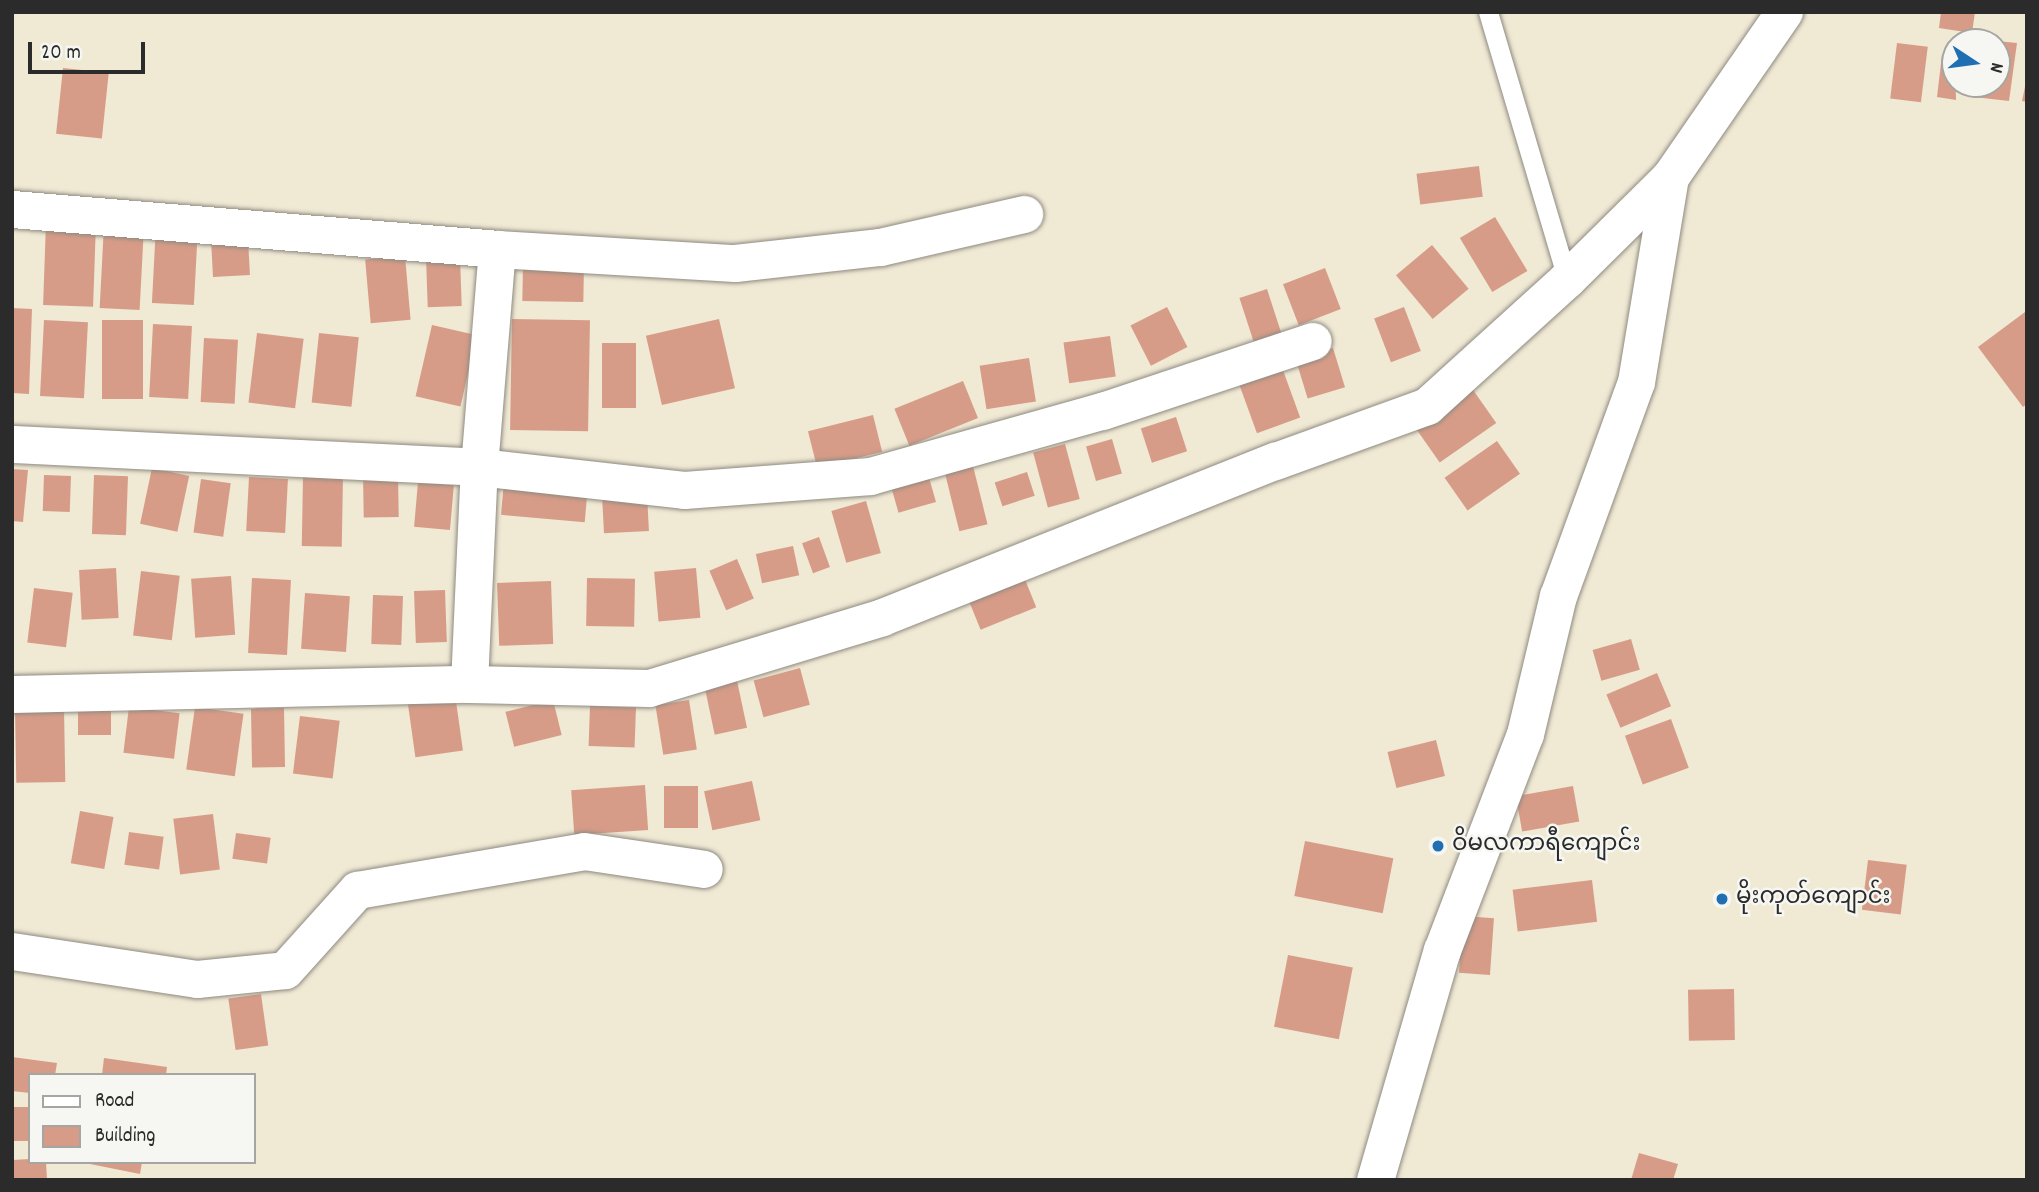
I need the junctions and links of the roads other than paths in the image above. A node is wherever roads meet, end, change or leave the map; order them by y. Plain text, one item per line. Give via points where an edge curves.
1 (1488, 12) edge
2 (1784, 12) edge
3 (1670, 177) junction
4 (12, 209) edge
5 (1024, 214) dead end
6 (497, 249) junction
7 (1567, 279) junction
8 (1313, 341) dead end
9 (12, 444) edge
10 (479, 467) junction
11 (469, 684) junction
12 (12, 694) edge
13 (704, 869) dead end
14 (12, 951) edge
15 (1375, 1180) edge

1 - 7 lane
2 - 3 street
3 - 7 street
3 - 15 street via 1636,382 1558,596 1525,734 1442,950
4 - 6 street
5 - 6 street via 880,247 735,263
6 - 10 street
7 - 11 street via 1427,406 1275,461 882,617 649,688
8 - 10 street via 1102,411 870,476 684,490
9 - 10 street
10 - 11 street
11 - 12 street
13 - 14 street via 584,852 357,890 285,970 197,979

